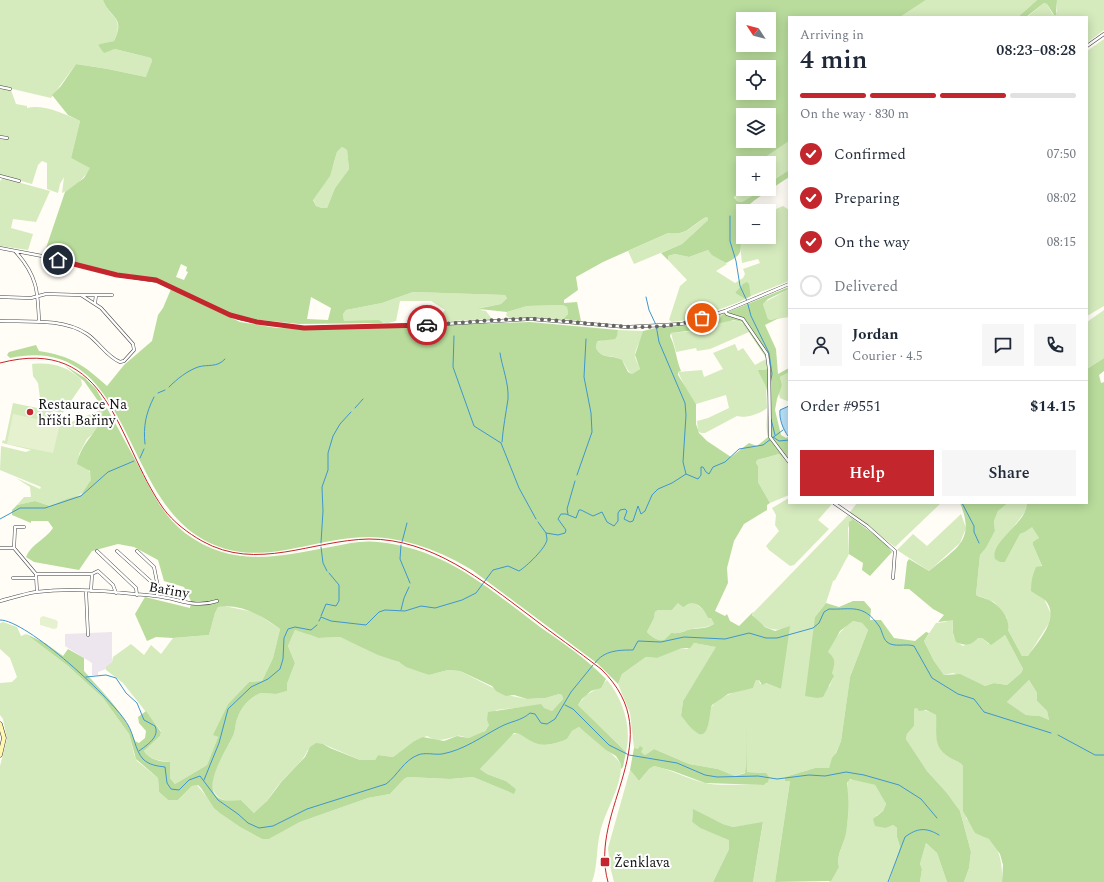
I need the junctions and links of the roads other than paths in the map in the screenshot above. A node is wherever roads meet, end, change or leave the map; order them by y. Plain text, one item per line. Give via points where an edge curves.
1 (1104, 34) edge
2 (1088, 45) edge
3 (0, 87) edge
4 (10, 89) dead end
5 (0, 137) edge
6 (7, 138) dead end
7 (0, 176) edge
8 (19, 180) dead end
9 (0, 248) edge
10 (15, 250) junction
11 (788, 284) edge
12 (80, 295) junction
13 (96, 295) junction
14 (112, 295) dead end
15 (38, 296) junction
16 (0, 297) edge
17 (95, 303) junction
18 (725, 311) junction
19 (0, 321) edge
20 (39, 322) junction
21 (788, 461) edge
22 (835, 504) edge
23 (24, 527) dead end
24 (0, 548) edge
25 (14, 548) junction
26 (97, 551) dead end
27 (117, 551) dead end
28 (137, 551) dead end
29 (36, 574) junction
30 (92, 574) junction
31 (13, 578) dead end
32 (36, 578) junction
33 (893, 578) dead end
34 (158, 588) junction
35 (86, 591) junction
36 (91, 591) junction
37 (37, 592) junction
38 (116, 593) junction
39 (137, 595) junction
40 (157, 596) junction
41 (0, 601) edge
42 (218, 601) dead end
43 (88, 635) dead end
44 (0, 724) edge
45 (0, 755) edge

1 - 2 street
3 - 4 street
5 - 6 street
7 - 8 street
9 - 10 street
10 - 15 street via 29,269
10 - 18 street via 107,273 161,282 246,320 304,328 531,319 632,327 691,322
11 - 18 street
12 - 13 street
12 - 15 street
12 - 17 street
13 - 14 street
13 - 17 street
15 - 16 street
15 - 20 street
17 - 20 street via 133,344 134,351 122,362 117,361 82,331 64,324
18 - 21 street via 743,319 767,354 770,437
19 - 20 street
22 - 33 street via 867,526 895,551
23 - 25 street via 15,527
24 - 25 street
25 - 29 street
26 - 39 street via 136,588
27 - 34 street
28 - 34 street via 154,567
29 - 30 street
29 - 32 street
30 - 36 street
30 - 38 street via 98,571 113,585
31 - 32 street
32 - 37 street
34 - 40 street
35 - 36 street, Bařiny
35 - 37 street, Bařiny
35 - 43 street
36 - 38 street, Bařiny
37 - 41 street, Bařiny
38 - 39 street, Bařiny
39 - 40 street, Bařiny
40 - 42 street, Bařiny via 191,604 205,605
44 - 45 main road via 4,738

